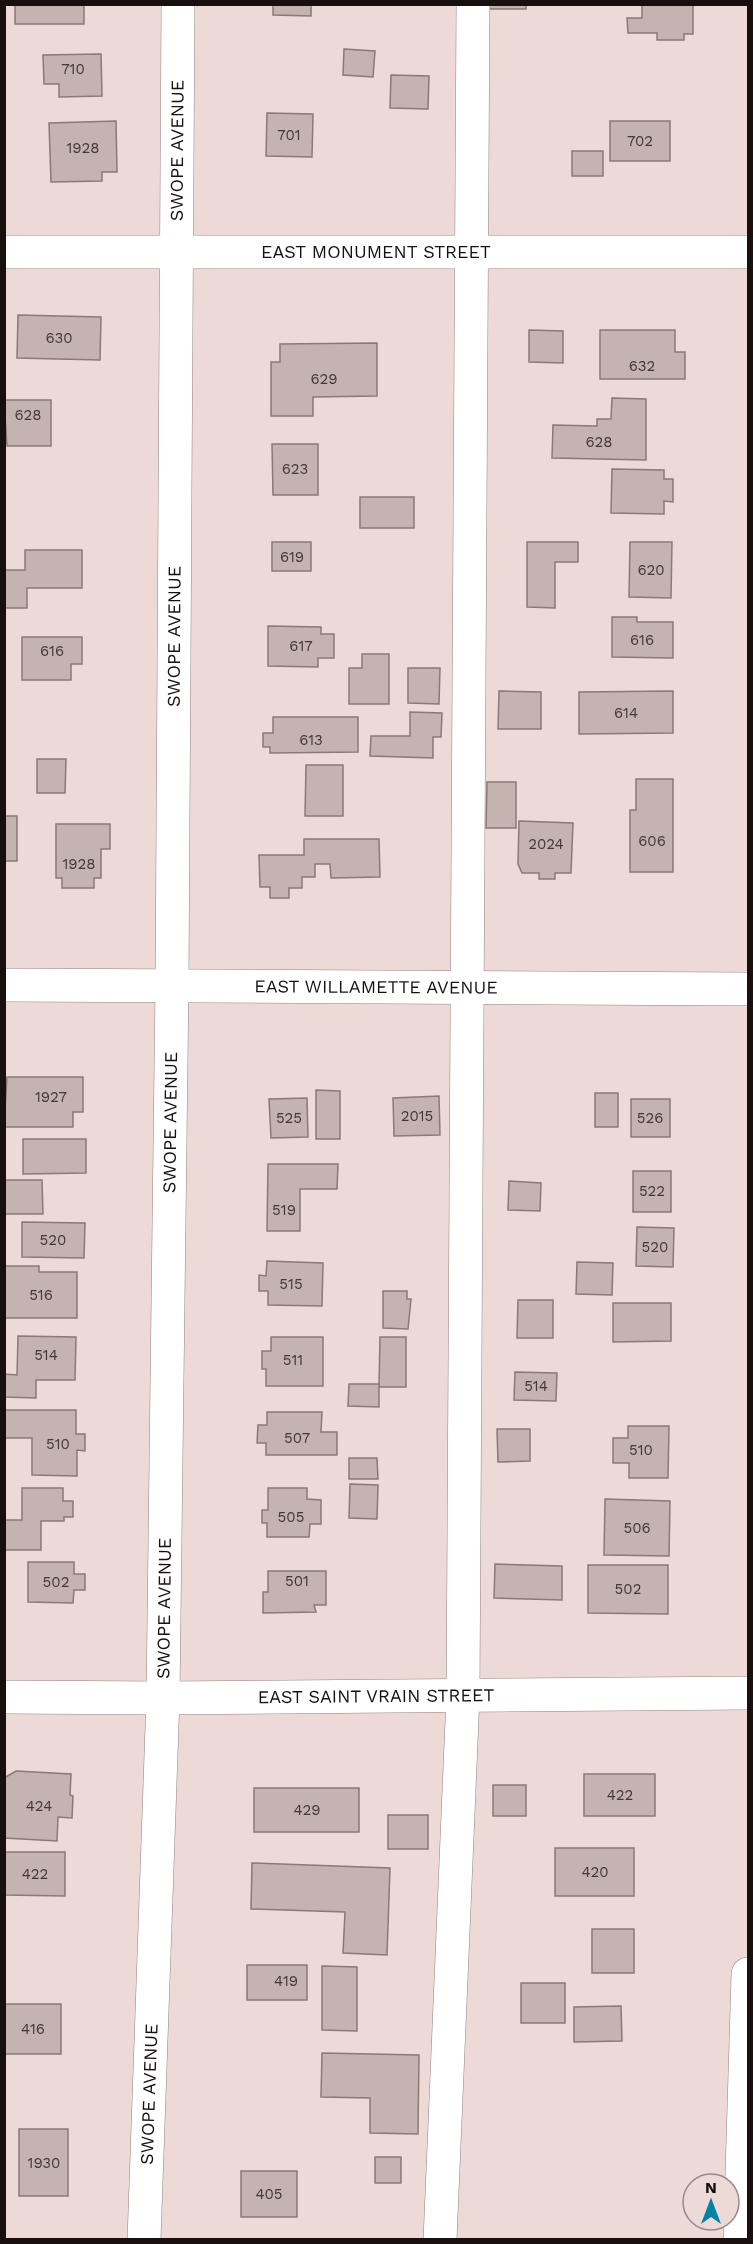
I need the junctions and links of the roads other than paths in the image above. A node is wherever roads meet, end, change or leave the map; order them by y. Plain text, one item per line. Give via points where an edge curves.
1 (178, 4) edge
2 (473, 4) edge
3 (177, 251) junction
4 (471, 251) junction
5 (4, 252) edge
6 (748, 252) edge
7 (4, 985) edge
8 (172, 985) junction
9 (468, 987) junction
10 (748, 988) edge
11 (748, 1693) edge
12 (463, 1696) junction
13 (4, 1697) edge
14 (163, 1698) junction
15 (748, 1974) edge
16 (144, 2240) edge
17 (440, 2240) edge
18 (740, 2240) edge

1 - 3 street, SWOPE AVENUE
2 - 4 street
3 - 4 street, EAST MONUMENT STREET
3 - 5 street, EAST MONUMENT STREET
3 - 8 street, SWOPE AVENUE
4 - 6 street, EAST MONUMENT STREET
4 - 9 street
7 - 8 street, EAST WILLAMETTE AVENUE
8 - 9 street, EAST WILLAMETTE AVENUE
8 - 14 street, SWOPE AVENUE
9 - 10 street, EAST WILLAMETTE AVENUE
9 - 12 street
11 - 12 street, EAST SAINT VRAIN STREET
12 - 14 street, EAST SAINT VRAIN STREET
12 - 17 street
13 - 14 street, EAST SAINT VRAIN STREET
14 - 16 street, SWOPE AVENUE
15 - 18 street

